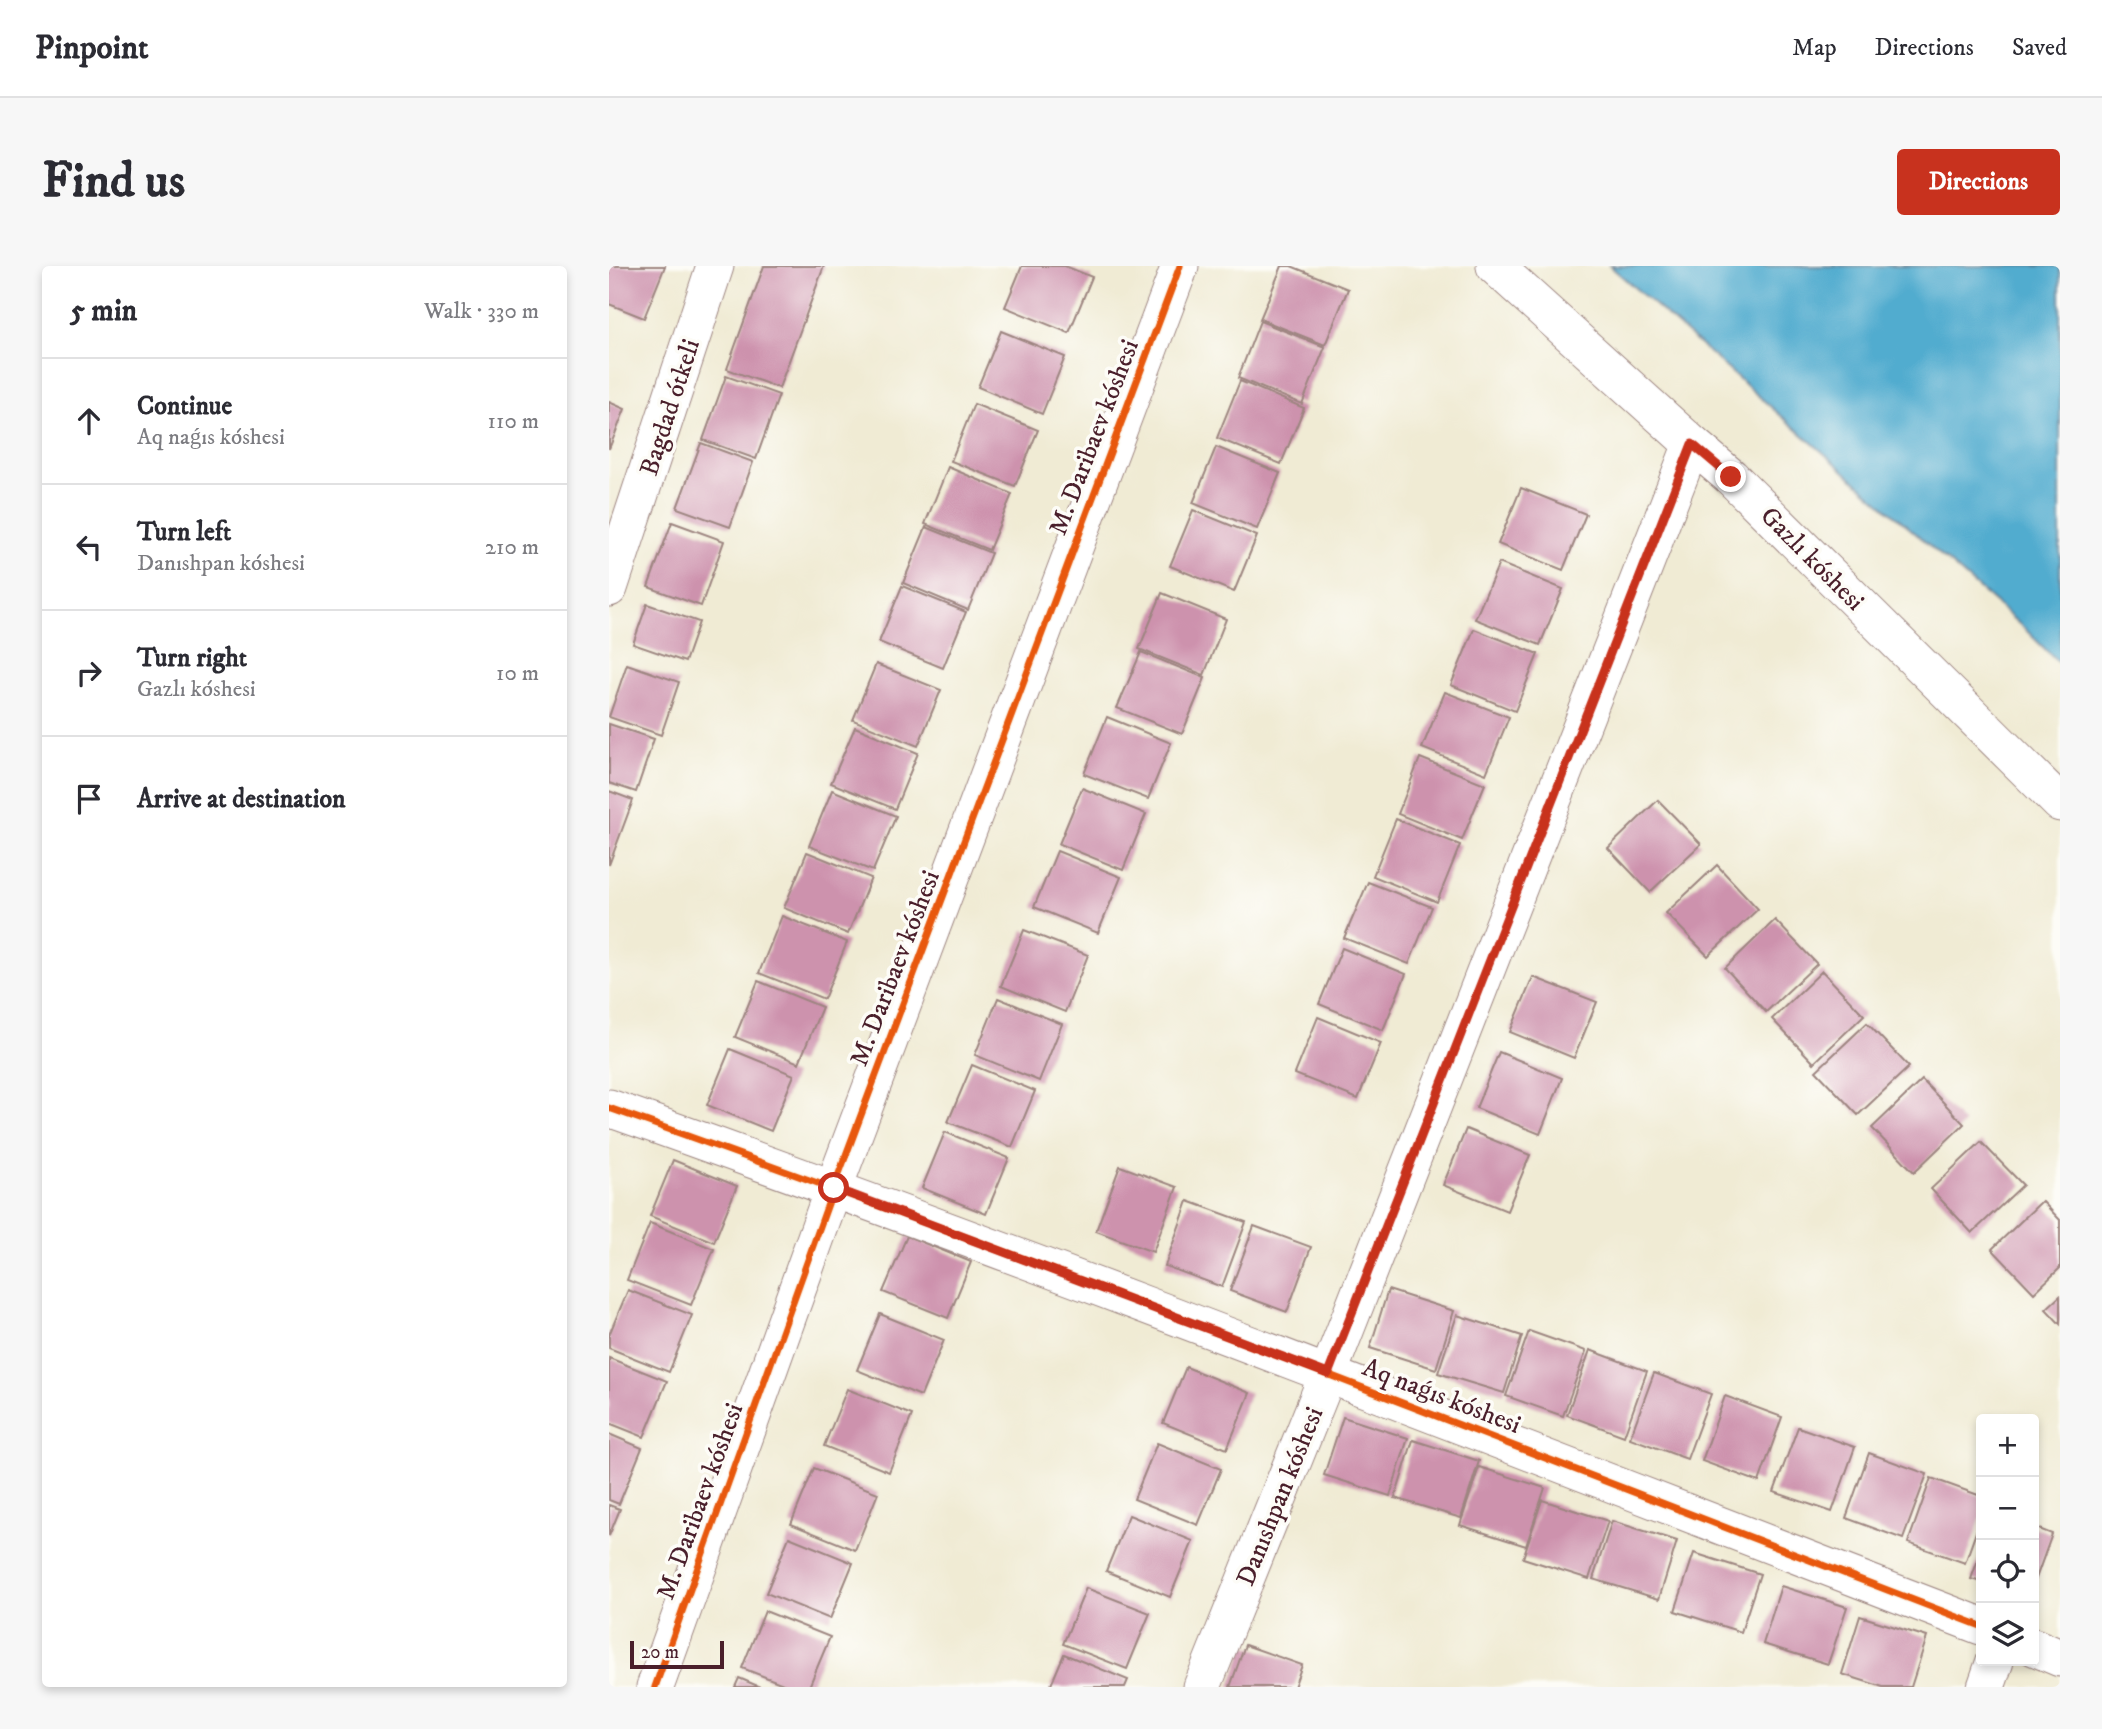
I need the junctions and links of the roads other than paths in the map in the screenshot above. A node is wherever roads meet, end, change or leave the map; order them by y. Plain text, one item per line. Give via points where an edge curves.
1 (715, 266) edge
2 (1180, 266) edge
3 (1495, 266) edge
4 (1692, 444) junction
5 (609, 588) edge
6 (2060, 803) edge
7 (609, 1108) edge
8 (834, 1188) junction
9 (1328, 1374) junction
10 (1976, 1624) edge
11 (2039, 1649) edge
12 (2060, 1658) edge
13 (1993, 1666) edge
14 (655, 1687) edge
15 (1202, 1687) edge
16 (1986, 1687) edge

1 - 5 street, Bagdad ótkeli
2 - 8 street, M. Daribaev kóshesi
3 - 4 street, Gazlı kóshesi
4 - 6 street, Gazlı kóshesi via 1731,477
4 - 9 street, Danıshpan kóshesi
7 - 8 street, Aq naǵıs kóshesi
8 - 9 street, Aq naǵıs kóshesi
8 - 14 street, M. Daribaev kóshesi
9 - 10 street, Aq naǵıs kóshesi
9 - 15 street, Danıshpan kóshesi
11 - 12 street
13 - 16 street

